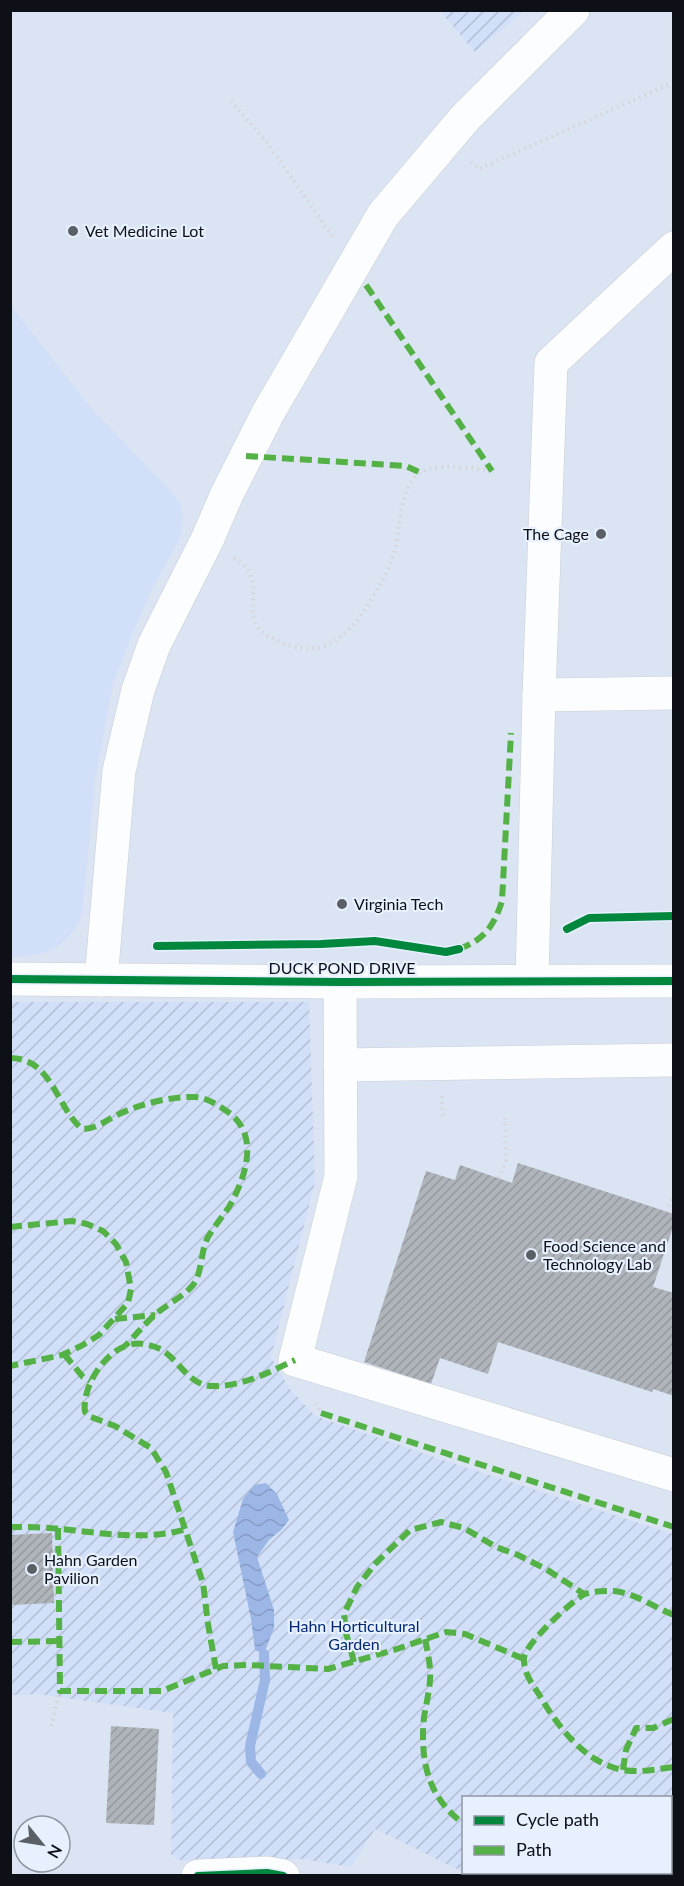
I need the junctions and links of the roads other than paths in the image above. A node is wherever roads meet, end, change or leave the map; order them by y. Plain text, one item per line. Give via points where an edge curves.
1 (573, 10) edge
2 (674, 248) edge
3 (674, 693) edge
4 (539, 695) junction
5 (10, 979) edge
6 (101, 981) junction
7 (531, 981) junction
8 (674, 981) edge
9 (340, 982) junction
10 (674, 1060) edge
11 (340, 1065) junction
12 (674, 1475) edge
13 (198, 1875) edge
14 (283, 1875) edge

1 - 6 street via 465,118 383,215 268,413 226,496 154,645 138,690 119,771
2 - 4 street via 551,363
3 - 4 street
4 - 7 street
5 - 6 street, DUCK POND DRIVE
6 - 9 street, DUCK POND DRIVE
7 - 8 street, DUCK POND DRIVE
7 - 9 street, DUCK POND DRIVE
9 - 11 street
10 - 11 street
11 - 12 street via 341,1176 295,1360
13 - 14 street

